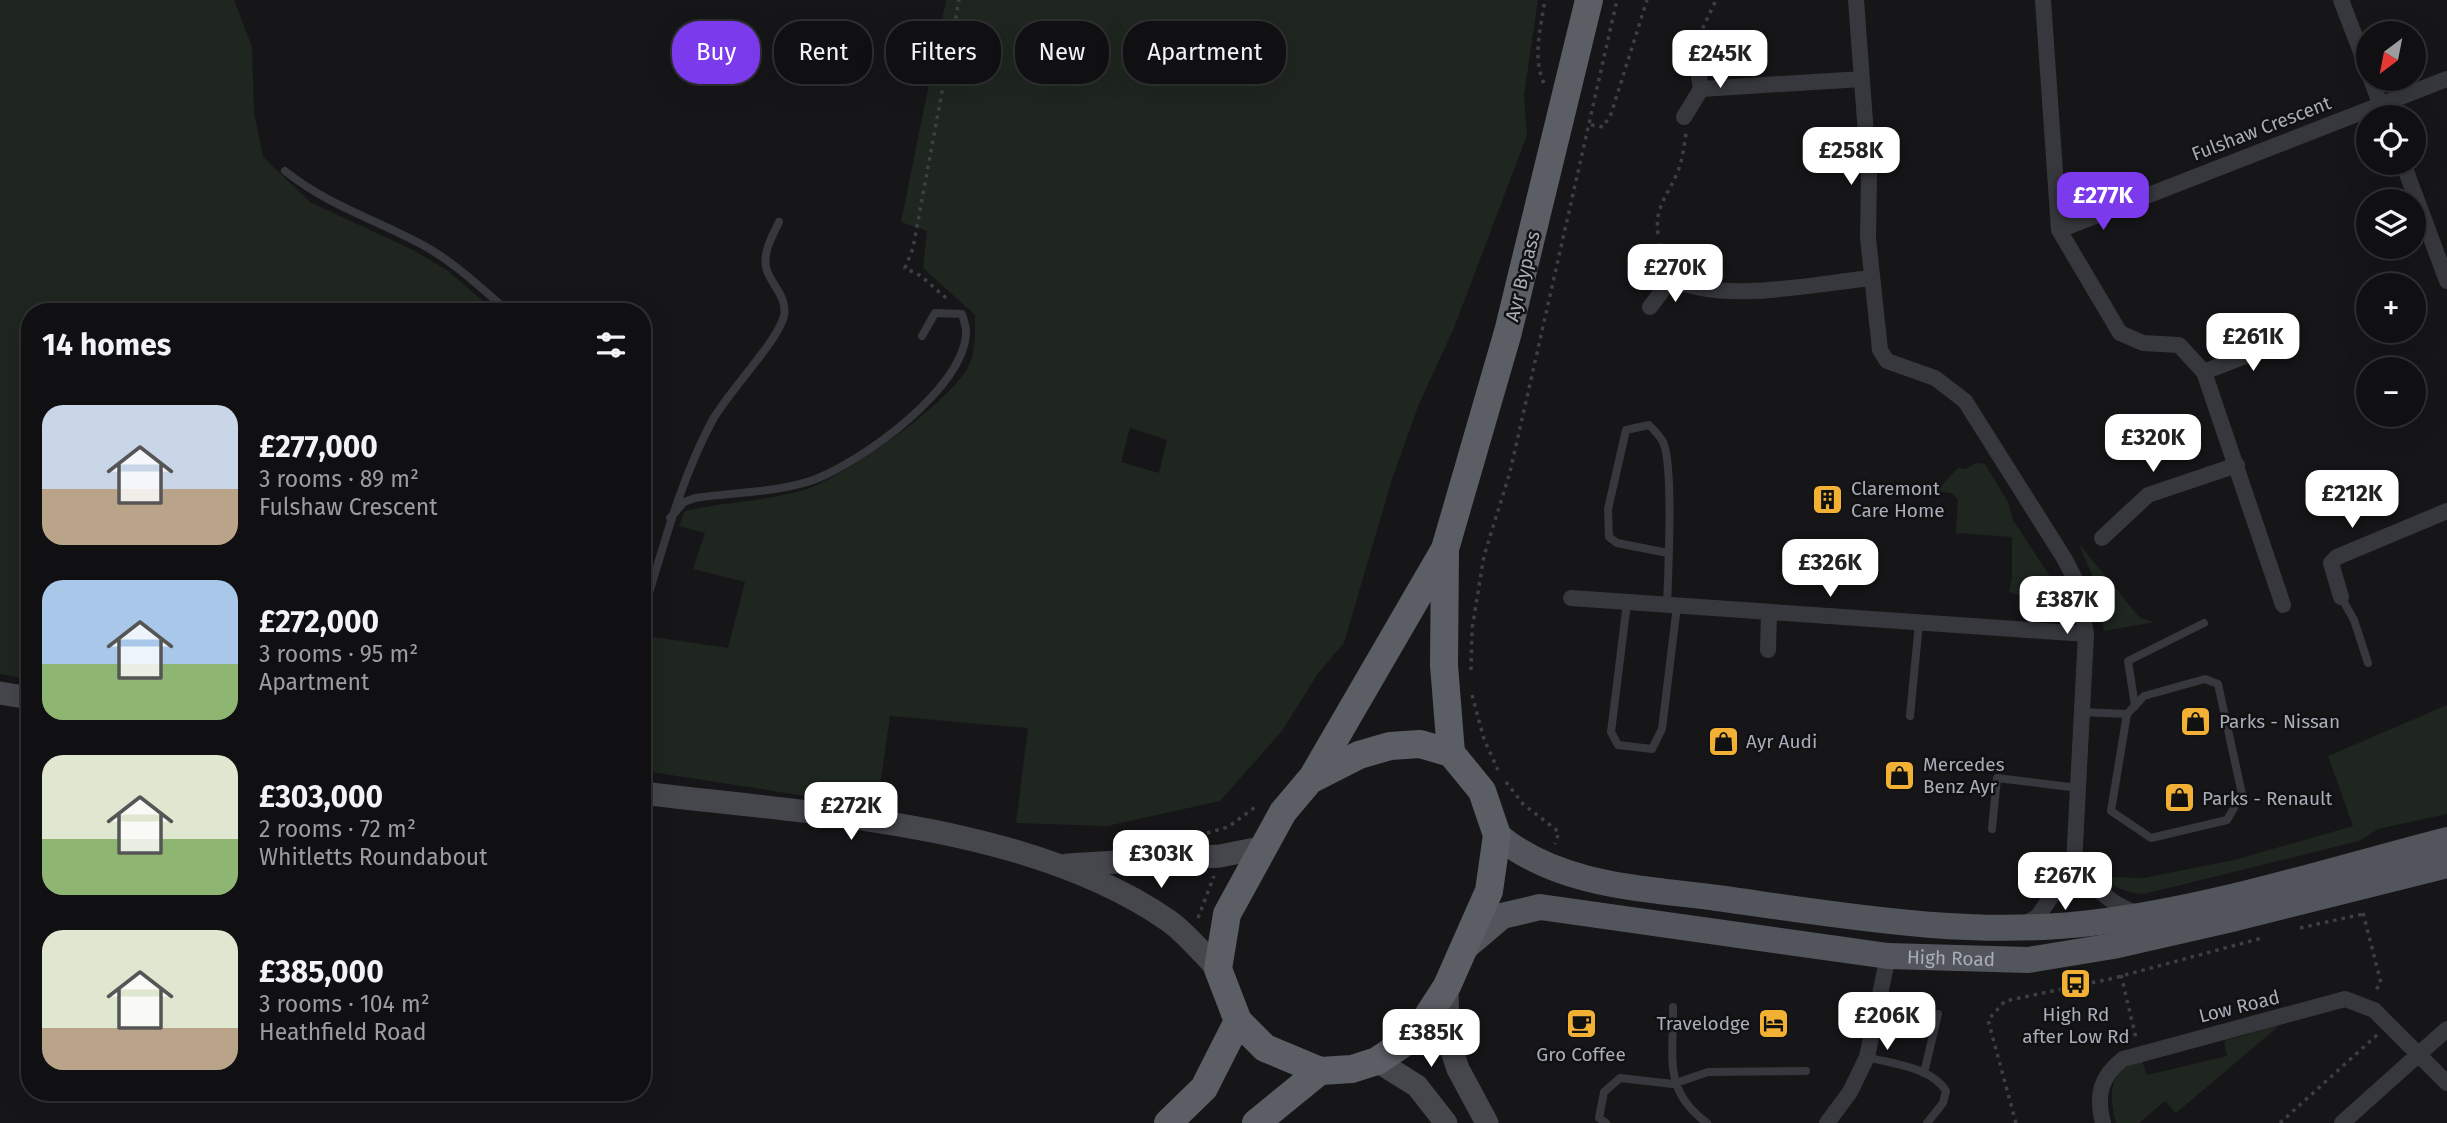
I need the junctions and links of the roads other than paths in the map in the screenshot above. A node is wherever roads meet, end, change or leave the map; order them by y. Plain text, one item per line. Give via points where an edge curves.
1 (1589, 0) edge
2 (1856, 0) edge
3 (2043, 0) edge
4 (2342, 0) edge
5 (2356, 38) edge
6 (1695, 53) dead end
7 (1862, 79) junction
8 (2447, 79) edge
9 (1701, 89) junction
10 (2395, 105) edge
11 (1688, 120) road end
12 (2356, 121) edge
13 (285, 172) dead end
14 (2407, 175) edge
15 (779, 222) dead end
16 (2059, 230) junction
17 (1660, 251) road end
18 (1872, 278) junction
19 (1671, 279) junction
20 (2447, 281) edge
21 (499, 303) edge
22 (1650, 307) dead end
23 (922, 336) dead end
24 (2289, 339) dead end
25 (2204, 372) junction
26 (2236, 465) junction
27 (2447, 511) edge
28 (670, 518) junction
29 (2102, 538) dead end
30 (1445, 550) junction
31 (1668, 553) junction
32 (651, 584) edge
33 (2341, 597) joint
34 (1571, 598) dead end
35 (1627, 603) junction
36 (2283, 605) dead end
37 (1672, 606) junction
38 (1769, 613) junction
39 (1919, 623) junction
40 (2204, 623) dead end
41 (2086, 634) junction
42 (1768, 650) dead end
43 (2368, 663) dead end
44 (0, 693) edge
45 (21, 696) edge
46 (2134, 706) junction
47 (2082, 712) junction
48 (2127, 713) junction
49 (1910, 716) dead end
50 (1451, 753) junction
51 (1310, 780) junction
52 (2078, 788) junction
53 (651, 794) edge
54 (1992, 829) dead end
55 (1497, 835) junction
56 (2447, 840) edge
57 (1260, 848) junction
58 (2074, 864) junction
59 (1064, 865) junction
60 (2447, 865) edge
61 (2143, 915) junction
62 (2021, 927) junction
63 (1462, 951) junction
64 (1888, 957) junction
65 (1218, 969) junction
66 (1447, 986) junction
67 (1674, 1007) dead end
68 (1938, 1013) dead end
69 (1238, 1021) junction
70 (2447, 1029) edge
71 (2418, 1055) junction
72 (1867, 1057) junction
73 (1377, 1061) junction
74 (1320, 1071) junction
75 (1806, 1071) dead end
76 (1924, 1073) junction
77 (2447, 1083) edge
78 (1673, 1084) junction
79 (1168, 1123) edge
80 (1256, 1123) edge
81 (1447, 1123) edge
82 (1487, 1123) edge
83 (1606, 1123) edge
84 (1707, 1123) edge
85 (1827, 1123) edge
86 (1927, 1123) edge
87 (2104, 1123) edge
88 (2342, 1123) edge

1 - 30 highway, Ayr Bypass via 1508,332
2 - 7 street
3 - 16 street
4 - 5 street
6 - 9 street
7 - 9 street
7 - 18 street
8 - 10 street, Fulshaw Crescent
9 - 11 street
12 - 16 street, Fulshaw Crescent
13 - 21 lane via 327,199 450,261
14 - 20 street
15 - 28 lane via 768,247 766,268 779,288 784,314 776,333 723,402
16 - 25 street via 2120,333 2143,343 2179,345
17 - 19 street
18 - 19 street via 1717,293
18 - 41 street via 1880,349 1887,361 1935,377 1965,401 2064,558 2078,585
19 - 22 street
23 - 28 lane via 934,313 962,314 967,334 943,385 878,442 815,479 695,498 684,502
24 - 25 street
25 - 26 street
26 - 29 street via 2148,495
26 - 36 street
27 - 33 street via 2337,556 2331,563
28 - 32 lane
30 - 50 highway, Ayr Bypass via 1444,665
30 - 51 highway, Ayr Bypass
31 - 31 lane via 1669,467 1663,442 1649,425 1626,430 1608,509 1609,537 1617,543
31 - 37 lane
33 - 43 lane
34 - 35 street
35 - 37 street
35 - 37 lane via 1611,732 1618,745 1652,749 1662,729
37 - 38 street
38 - 39 street
38 - 42 street
39 - 41 street
39 - 49 lane
40 - 46 lane via 2128,661
41 - 47 street
44 - 45 main road
46 - 48 lane
46 - 48 lane via 2144,696 2205,679 2218,684 2242,794 2227,820 2151,838 2111,811
47 - 48 lane
47 - 52 street
50 - 51 highway via 1420,744 1390,746 1338,764
50 - 55 highway via 1482,792
51 - 57 highway
52 - 54 lane via 1997,778
52 - 58 street
53 - 59 main road via 929,830
55 - 62 main road, High Road via 1519,854 1596,881 1943,928
55 - 63 highway via 1489,891
56 - 61 main road, High Road
57 - 59 main road via 1220,856
57 - 65 highway via 1227,914
58 - 61 street via 2119,907
58 - 62 street via 2038,916
59 - 65 main road via 1132,897 1171,922
60 - 64 main road, High Road via 2113,946 2028,960
61 - 62 main road, High Road via 2090,924
63 - 64 main road, High Road via 1502,916 1540,907
63 - 66 highway
64 - 72 street
65 - 69 highway
66 - 73 highway via 1425,1020
66 - 82 main road via 1448,1039 1458,1069
67 - 78 lane
68 - 76 lane
69 - 74 highway via 1265,1048
69 - 79 highway via 1204,1088
70 - 71 street
71 - 77 street
71 - 87 street, Low Road via 2365,1004 2345,999 2123,1059 2102,1082 2099,1107
71 - 88 street
72 - 76 lane
72 - 85 street via 1850,1092
73 - 74 highway via 1352,1069
73 - 81 main road via 1417,1086
74 - 80 highway
75 - 78 lane via 1708,1072
76 - 86 lane via 1947,1091
78 - 83 lane via 1620,1078 1604,1092 1599,1118
78 - 84 lane via 1689,1110

